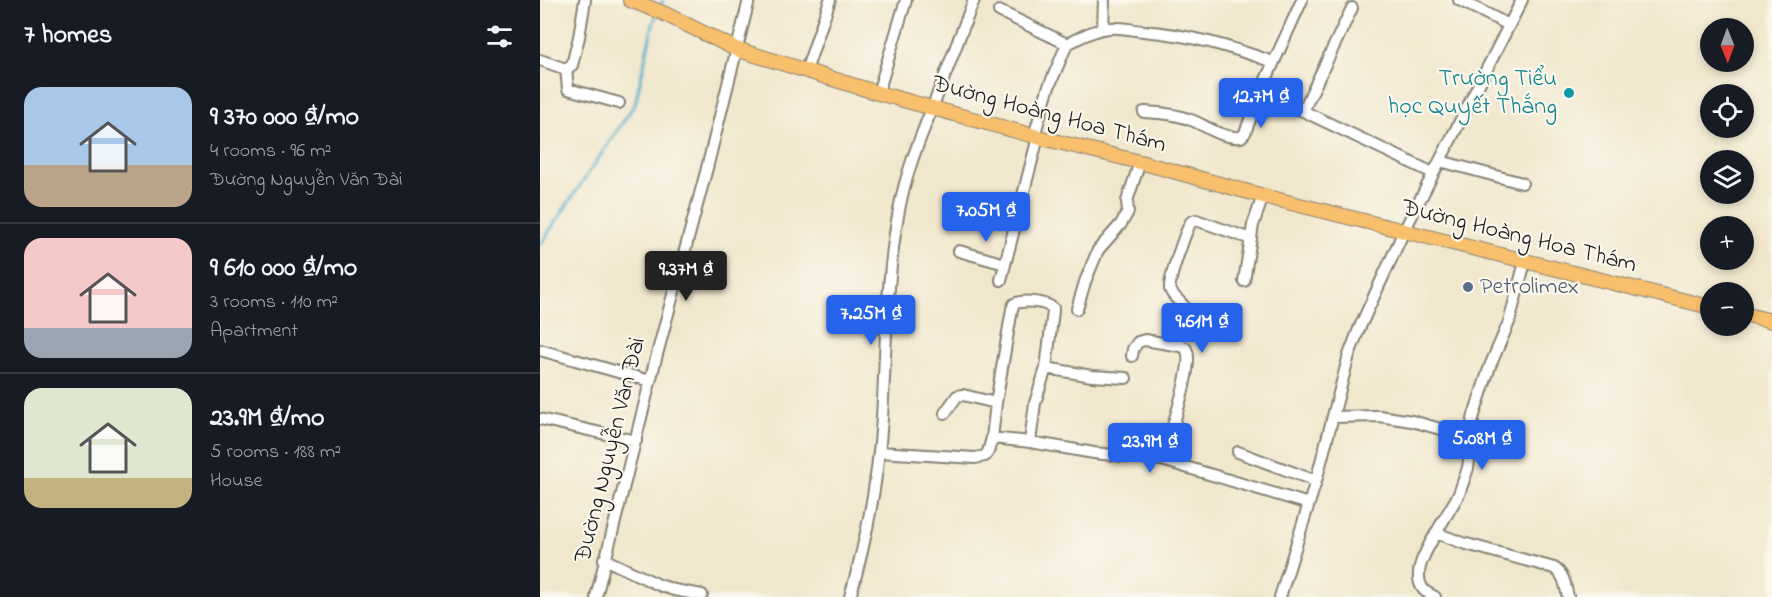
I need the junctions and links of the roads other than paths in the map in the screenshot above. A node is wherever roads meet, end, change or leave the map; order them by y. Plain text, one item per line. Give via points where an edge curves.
1 (585, 0) edge
2 (630, 0) edge
3 (749, 0) edge
4 (830, 0) edge
5 (906, 0) edge
6 (974, 0) edge
7 (1104, 0) edge
8 (1302, 0) edge
9 (1459, 0) edge
10 (1522, 0) edge
11 (1353, 8) dead end
12 (999, 11) dead end
13 (1509, 26) junction
14 (1103, 29) junction
15 (1067, 44) junction
16 (736, 49) junction
17 (540, 60) edge
18 (1273, 62) junction
19 (566, 68) junction
20 (806, 71) junction
21 (878, 93) junction
22 (1259, 95) junction
23 (619, 103) dead end
24 (933, 108) junction
25 (1303, 111) junction
26 (1144, 112) dead end
27 (1036, 137) junction
28 (1440, 161) junction
29 (1140, 162) junction
30 (1433, 173) junction
31 (1522, 183) dead end
32 (1263, 196) junction
33 (1404, 231) junction
34 (1251, 239) junction
35 (959, 251) dead end
36 (1525, 262) junction
37 (1005, 264) junction
38 (1001, 280) dead end
39 (1244, 281) dead end
40 (1700, 305) edge
41 (1077, 309) dead end
42 (1754, 317) edge
43 (1772, 321) edge
44 (1176, 345) junction
45 (540, 351) edge
46 (1132, 356) dead end
47 (1046, 368) junction
48 (1126, 378) dead end
49 (650, 381) junction
50 (996, 403) junction
51 (945, 413) dead end
52 (1333, 417) junction
53 (541, 422) edge
54 (1469, 437) junction
55 (992, 438) junction
56 (636, 441) junction
57 (1030, 442) junction
58 (879, 452) junction
59 (1238, 452) dead end
60 (1162, 460) junction
61 (1316, 482) junction
62 (1309, 504) junction
63 (1436, 533) junction
64 (604, 559) junction
65 (702, 595) dead end
66 (596, 597) edge
67 (850, 597) edge
68 (1280, 597) edge
69 (1435, 597) edge
70 (1568, 597) edge

1 - 19 street via 574,62
2 - 16 main road, Đường Hoàng Hoa Thám
3 - 16 street, Đường Nguyễn Văn Đài
4 - 20 street
5 - 21 street
6 - 24 street
7 - 14 street
8 - 18 street
9 - 13 street
10 - 13 street
11 - 25 street
12 - 15 street
13 - 28 street
14 - 15 street
14 - 18 street via 1169,33 1216,42
15 - 27 street via 1048,88
16 - 20 main road, Đường Hoàng Hoa Thám
16 - 49 street, Đường Nguyễn Văn Đài
17 - 19 street
18 - 22 street
19 - 23 street via 568,89
20 - 21 main road, Đường Hoàng Hoa Thám
21 - 24 main road, Đường Hoàng Hoa Thám
22 - 25 street
22 - 26 street via 1241,137 1227,136 1168,114
24 - 27 main road, Đường Hoàng Hoa Thám
24 - 58 street via 907,174 899,209 892,256
25 - 30 street
27 - 29 main road, Đường Hoàng Hoa Thám
27 - 37 street
28 - 30 street
28 - 31 street
29 - 32 main road, Đường Hoàng Hoa Thám
29 - 41 street via 1127,201 1128,212 1098,250
30 - 33 street
32 - 33 main road, Đường Hoàng Hoa Thám
32 - 34 street
33 - 36 main road, Đường Hoàng Hoa Thám
33 - 52 street via 1359,329
34 - 39 street
34 - 44 street via 1196,220 1191,222 1170,284 1173,295 1187,312
35 - 37 street
36 - 40 main road, Đường Hoàng Hoa Thám
36 - 54 street via 1509,322 1480,395
37 - 38 street
42 - 43 main road
44 - 46 street via 1145,340 1138,342
44 - 60 street via 1188,352 1187,369
45 - 49 street
47 - 48 street
47 - 50 street via 1053,308 1017,302 1012,309
47 - 57 street via 1035,403
49 - 56 street, Đường Nguyễn Văn Đài
50 - 51 street via 957,396
50 - 55 street
52 - 54 street via 1379,416
52 - 61 street
53 - 56 street
54 - 63 street via 1466,475
55 - 57 street
55 - 58 street via 985,456 975,458
56 - 64 street, Đường Nguyễn Văn Đài
57 - 60 street
58 - 67 street via 869,525
59 - 61 street
60 - 62 street
61 - 62 street
62 - 68 street
63 - 69 street via 1419,570 1421,585
63 - 70 street via 1554,568 1564,580
64 - 65 street via 659,585
64 - 66 street, Đường Nguyễn Văn Đài

